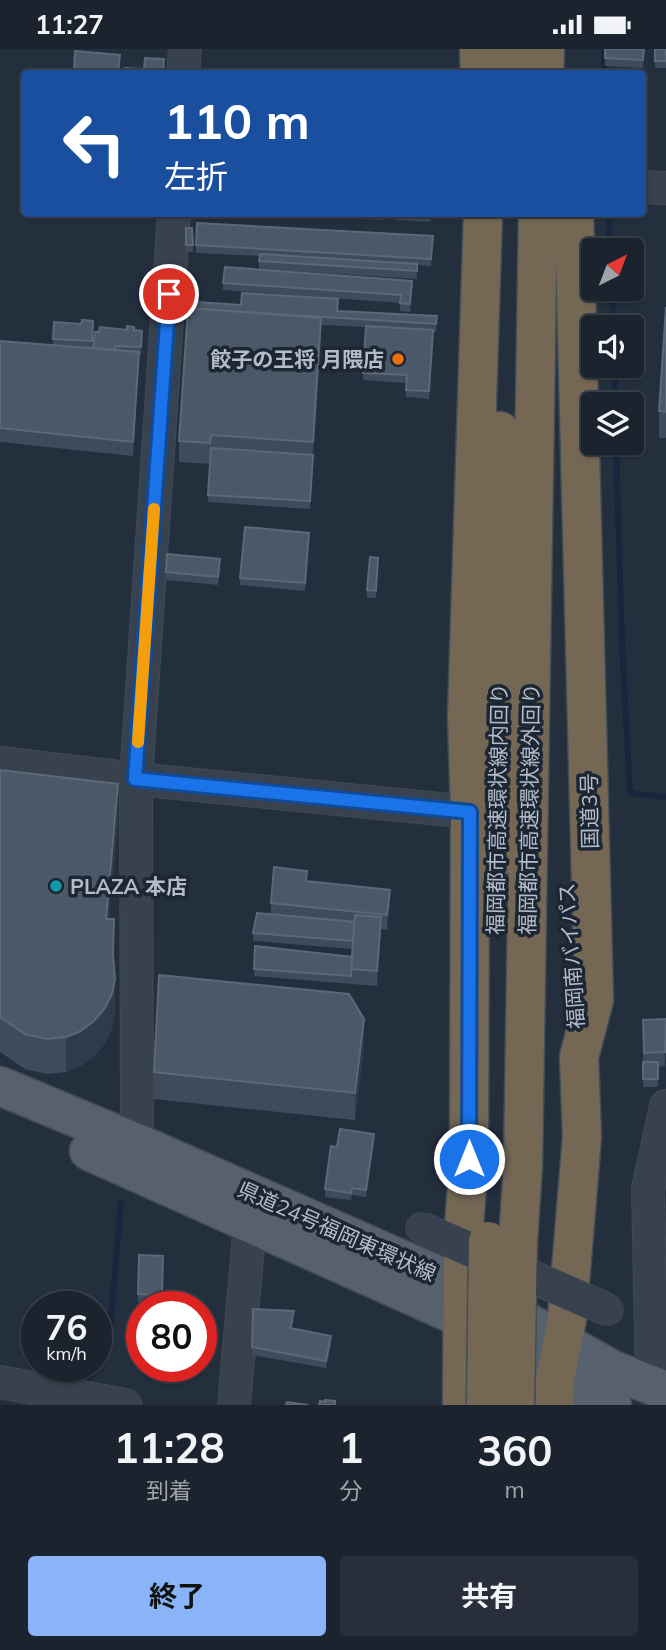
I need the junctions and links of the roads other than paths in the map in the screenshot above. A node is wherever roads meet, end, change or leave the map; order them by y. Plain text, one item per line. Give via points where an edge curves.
1 (185, 49) edge
2 (472, 49) edge
3 (481, 49) edge
4 (508, 49) edge
5 (545, 49) edge
6 (561, 49) edge
7 (569, 49) edge
8 (183, 70) edge
9 (472, 70) edge
10 (481, 70) edge
11 (507, 70) edge
12 (544, 70) edge
13 (562, 70) edge
14 (570, 70) edge
15 (646, 187) edge
16 (666, 188) edge
17 (174, 217) edge
18 (491, 217) edge
19 (491, 217) edge
20 (491, 217) edge
21 (538, 217) edge
22 (565, 217) edge
23 (574, 217) edge
24 (0, 762) edge
25 (135, 779) junction
26 (470, 812) junction
27 (579, 1057) junction
28 (0, 1086) edge
29 (666, 1106) edge
30 (0, 1111) edge
31 (137, 1143) junction
32 (469, 1159) junction
33 (250, 1224) junction
34 (421, 1228) dead end
35 (464, 1303) junction
36 (608, 1310) dead end
37 (563, 1340) junction
38 (0, 1382) edge
39 (659, 1388) edge
40 (554, 1393) edge
41 (125, 1405) edge
42 (234, 1405) edge
43 (462, 1405) edge
44 (486, 1405) edge
45 (515, 1405) edge
46 (612, 1405) edge

1 - 8 street
2 - 9 highway
3 - 10 highway
4 - 11 highway
5 - 12 highway
6 - 13 highway
7 - 14 highway
15 - 16 street
17 - 25 street
18 - 32 highway via 498,464 484,766 484,971
19 - 26 highway via 467,716
20 - 44 highway, 福岡都市高速環状線内回り, bridge via 495,962
21 - 45 highway, 福岡都市高速環状線外回り, bridge
22 - 27 highway, 福岡南バイパス via 562,466 567,907 570,997
23 - 27 highway, 国道3号 via 594,1000
24 - 25 street
25 - 26 street
25 - 31 street
26 - 32 highway
27 - 37 highway, 国道3号 via 582,1137
28 - 31 main road, 県道24号福岡東環状線
29 - 39 street via 648,1189
30 - 33 main road
31 - 35 main road, 県道24号福岡東環状線
32 - 35 highway
33 - 35 main road
33 - 42 street
34 - 36 street, bridge
35 - 37 main road, 県道24号福岡東環状線
35 - 40 main road
35 - 43 highway
37 - 39 main road, 県道24号福岡東環状線 via 613,1370
37 - 40 highway, 国道3号
38 - 41 street
40 - 46 main road

